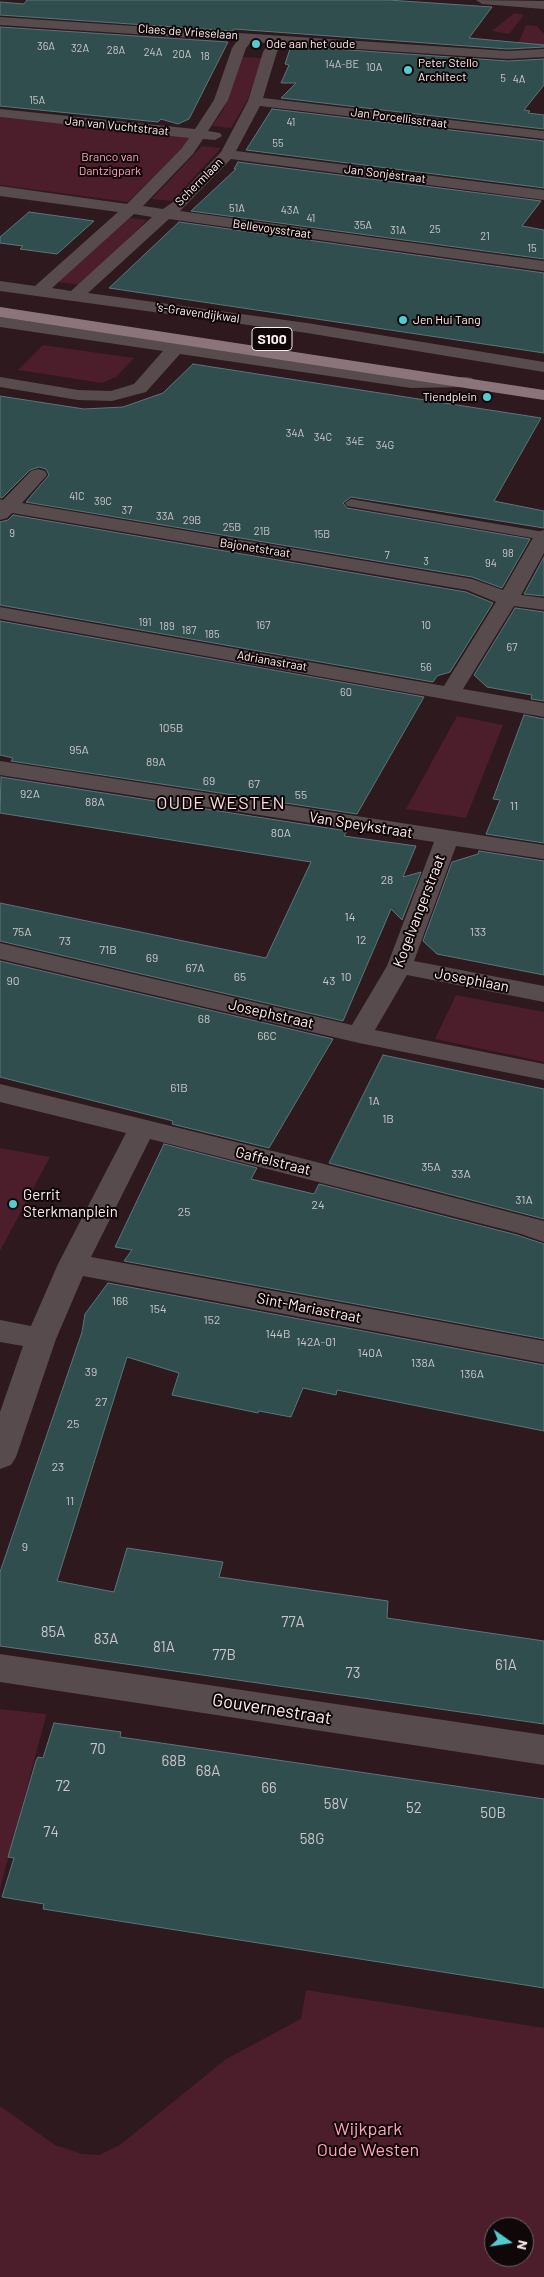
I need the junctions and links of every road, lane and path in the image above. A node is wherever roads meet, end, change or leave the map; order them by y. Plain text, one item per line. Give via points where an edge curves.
1 (482, 0) edge
2 (544, 5) edge
3 (0, 21) edge
4 (248, 36) junction
5 (54, 38) dead end
6 (278, 38) junction
7 (239, 50) junction
8 (270, 52) junction
9 (483, 53) junction
10 (544, 53) edge
11 (383, 60) dead end
12 (522, 68) dead end
13 (255, 101) junction
14 (0, 113) edge
15 (199, 134) junction
16 (544, 135) edge
17 (234, 138) junction
18 (227, 154) junction
19 (0, 191) edge
20 (544, 195) edge
21 (132, 208) junction
22 (167, 214) junction
23 (544, 266) edge
24 (0, 286) edge
25 (39, 291) junction
26 (75, 296) junction
27 (0, 298) edge
28 (0, 312) edge
29 (0, 322) edge
30 (175, 349) junction
31 (544, 367) edge
32 (544, 379) edge
33 (0, 382) edge
34 (466, 382) junction
35 (544, 395) edge
36 (38, 475) dead end
37 (351, 503) dead end
38 (2, 509) edge
39 (544, 536) edge
40 (507, 599) junction
41 (544, 604) edge
42 (0, 613) edge
43 (450, 693) junction
44 (544, 710) edge
45 (0, 768) edge
46 (447, 838) junction
47 (544, 852) edge
48 (0, 951) edge
49 (400, 966) junction
50 (544, 994) edge
51 (359, 1035) junction
52 (544, 1072) edge
53 (0, 1093) edge
54 (141, 1130) junction
55 (544, 1232) edge
56 (73, 1264) junction
57 (0, 1331) edge
58 (41, 1340) junction
59 (544, 1352) edge
60 (0, 1457) edge
61 (0, 1668) edge
62 (544, 1750) edge

1 - 2 street
3 - 4 street, Claes de Vrieselaan
4 - 6 street, Claes de Vrieselaan
4 - 7 street, Schermlaan
5 - 7 street, Claes de Vrieselaan
6 - 8 street, Schermlaan
6 - 9 street, Claes de Vrieselaan
7 - 8 street, Claes de Vrieselaan
7 - 15 street, Schermlaan via 221,100
8 - 11 street, Claes de Vrieselaan
8 - 13 street, Schermlaan
9 - 10 street, Claes de Vrieselaan
9 - 12 street via 482,67
13 - 16 street, Jan Porcellisstraat
13 - 17 street, Schermlaan
14 - 15 street, Jan van Vuchtstraat
15 - 17 street, Jan van Vuchtstraat
15 - 21 street, Schermlaan via 188,151
17 - 18 street, Schermlaan
18 - 20 street, Jan Sonjéstraat
18 - 22 street, Schermlaan
19 - 21 street, Bellevoysstraat
21 - 22 street, Bellevoysstraat
21 - 25 street, Schermlaan
22 - 23 street, Bellevoysstraat
22 - 26 street, Schermlaan
24 - 25 street, 's-Gravendijkwal
25 - 26 street, 's-Gravendijkwal
26 - 31 street, 's-Gravendijkwal via 307,328
27 - 32 main road, 's-Gravendijkwal / S100
28 - 34 main road, 's-Gravendijkwal / S100
29 - 30 street, 's-Gravendijkwal
30 - 33 street via 140,388 112,396
30 - 34 street, 's-Gravendijkwal via 411,383
34 - 35 main road, 's-Gravendijkwal / S100
36 - 38 street
37 - 39 lane
38 - 40 street, Bajonetstraat via 472,585
39 - 40 street
40 - 41 street, Bajonetstraat
40 - 43 street
42 - 43 street, Adrianastraat
43 - 44 street, Adrianastraat
45 - 46 street, Van Speykstraat
46 - 47 street, Van Speykstraat
46 - 49 street, Kogelvangerstraat
48 - 51 street, Josephstraat
49 - 50 street, Josephlaan
49 - 51 street, Kogelvangerstraat
51 - 52 street, Josephstraat
53 - 54 street, Gaffelstraat
54 - 55 street, Gaffelstraat via 302,1167
54 - 56 street
56 - 58 street
56 - 59 street, Sint-Mariastraat
57 - 58 street
58 - 60 street
61 - 62 street, Gouvernestraat

